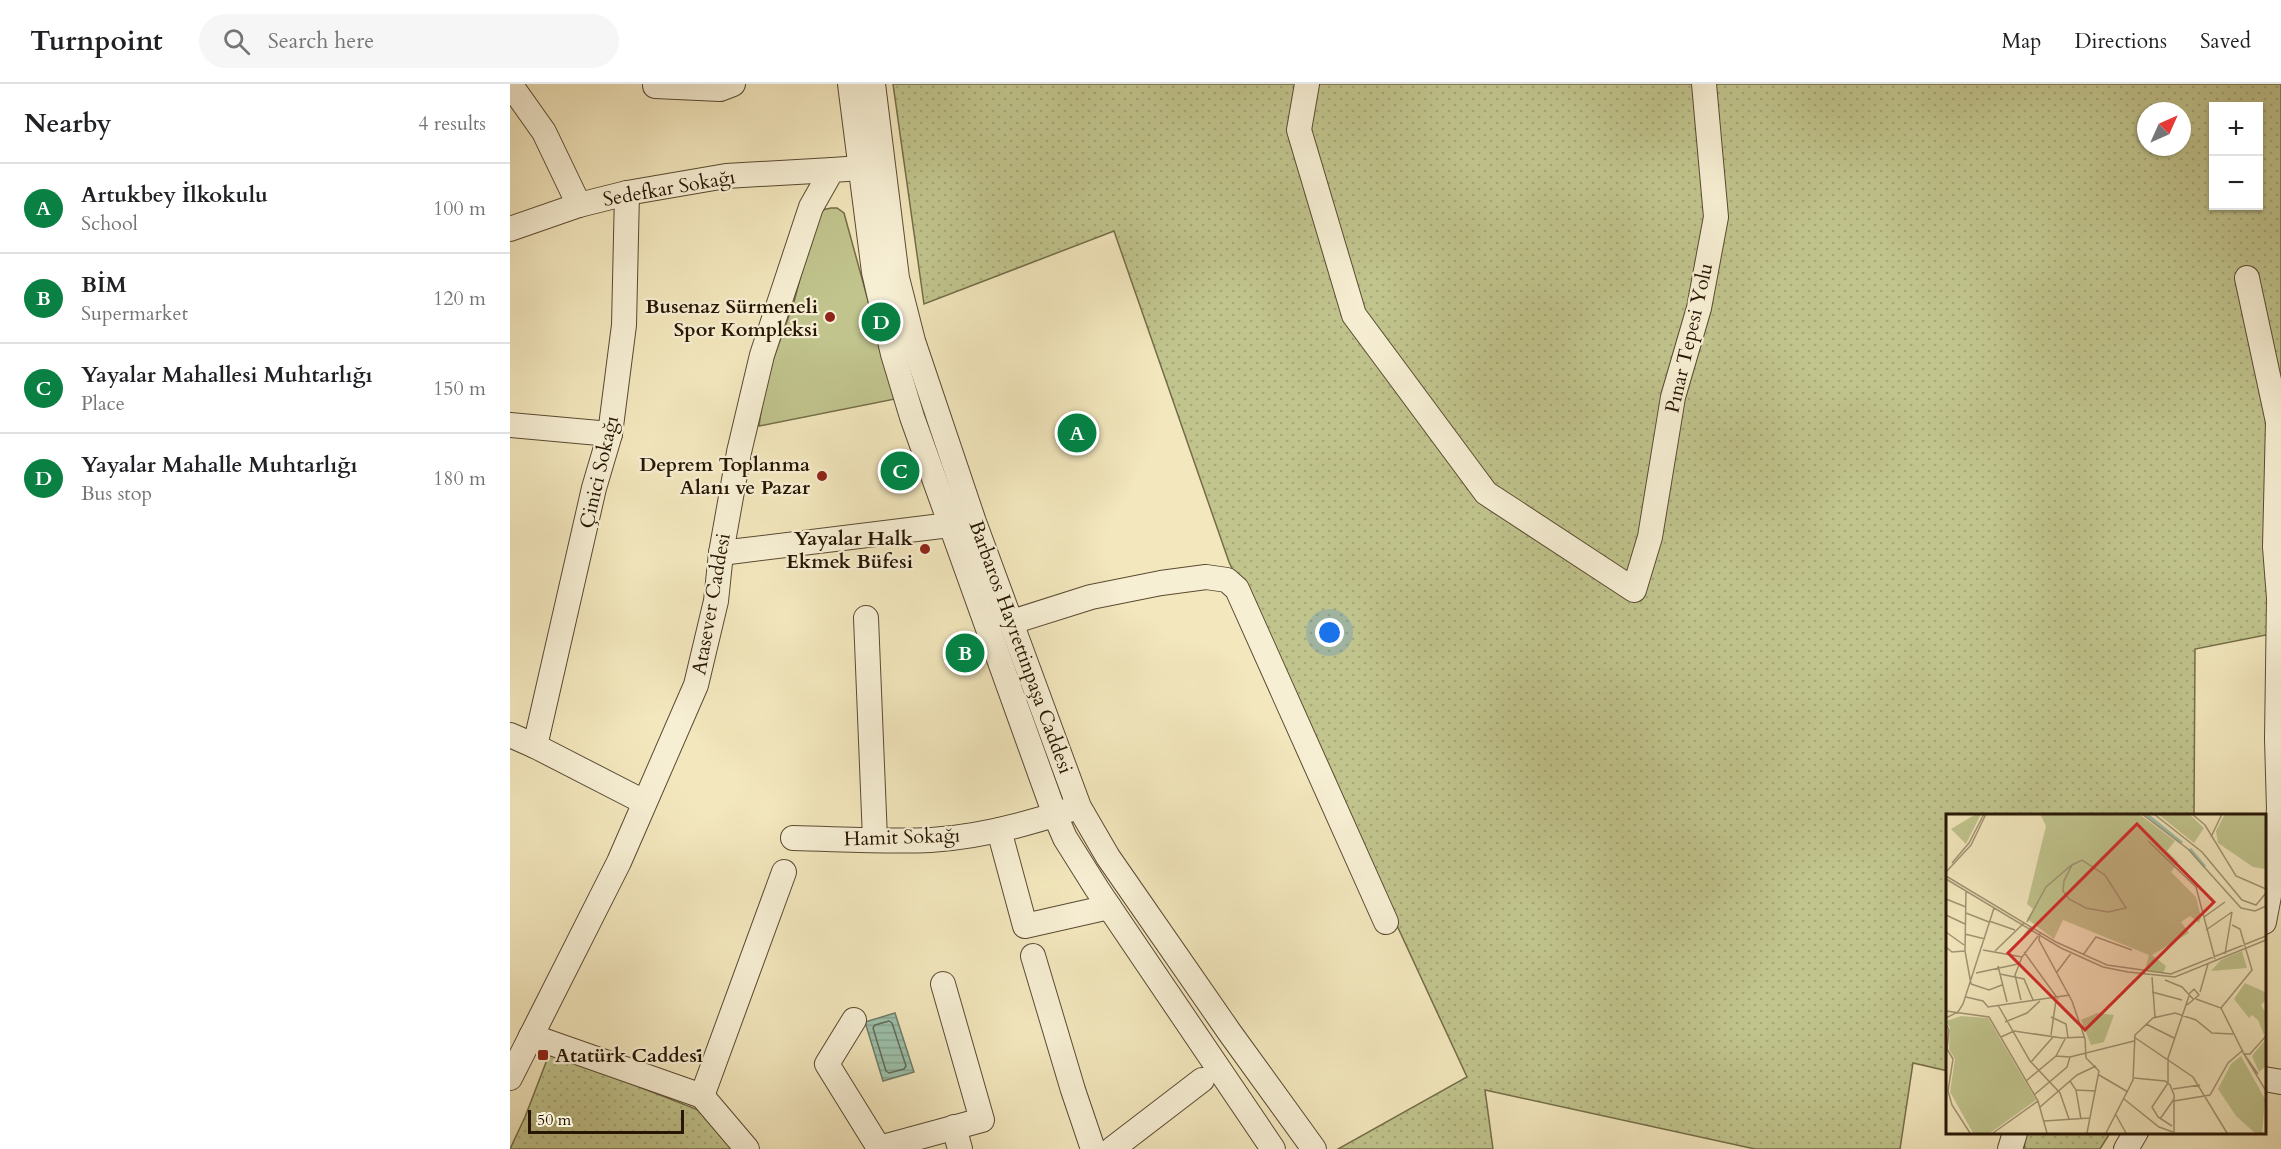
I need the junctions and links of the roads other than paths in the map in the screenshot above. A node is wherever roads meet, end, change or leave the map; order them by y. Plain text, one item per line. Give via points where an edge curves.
1 (510, 84) edge
2 (733, 84) edge
3 (850, 84) edge
4 (873, 84) edge
5 (1307, 84) edge
6 (1704, 84) edge
7 (655, 86) dead end
8 (861, 168) junction
9 (832, 170) junction
10 (627, 193) junction
11 (579, 205) junction
12 (510, 229) edge
13 (2247, 278) dead end
14 (510, 425) edge
15 (610, 434) junction
16 (964, 524) junction
17 (721, 553) junction
18 (866, 618) dead end
19 (1012, 622) junction
20 (518, 741) edge
21 (644, 802) junction
22 (1079, 807) junction
23 (1056, 815) junction
24 (999, 830) junction
25 (793, 838) dead end
26 (875, 839) junction
27 (784, 872) dead end
28 (1109, 907) junction
29 (2266, 916) edge
30 (1386, 922) dead end
31 (1033, 956) dead end
32 (943, 984) dead end
33 (854, 1020) dead end
34 (531, 1036) junction
35 (510, 1078) edge
36 (2266, 1079) edge
37 (1202, 1080) dead end
38 (2281, 1082) edge
39 (702, 1096) junction
40 (2135, 1134) edge
41 (957, 1138) edge
42 (747, 1149) edge
43 (1093, 1149) edge
44 (1112, 1149) edge
45 (1273, 1149) edge
46 (1314, 1149) edge
47 (2126, 1149) edge

1 - 11 street via 544,132
2 - 7 street via 720,89
3 - 8 street, Barbaros Hayrettinpaşa Caddesi
4 - 16 street, Barbaros Hayrettinpaşa Caddesi via 897,278
5 - 6 street, Pınar Tepesi Yolu via 1299,130 1354,315 1486,493 1634,590 1650,537 1673,397 1699,308 1716,216
8 - 9 street
8 - 16 street, Barbaros Hayrettinpaşa Caddesi via 881,308 912,417
9 - 10 street, Sedefkar Sokağı via 726,176
9 - 17 street, Atasever Caddesi via 811,207 762,355
10 - 11 street, Sedefkar Sokağı
10 - 15 street, Çinici Sokağı via 624,326
11 - 12 street, Sedefkar Sokağı
13 - 29 street via 2278,422 2274,547 2279,598 2279,808
14 - 15 street
15 - 20 street, Çinici Sokağı
16 - 17 street
16 - 19 street, Barbaros Hayrettinpaşa Caddesi
16 - 23 street, Barbaros Hayrettinpaşa Caddesi
17 - 21 street, Atasever Caddesi via 716,601 696,685
18 - 26 street
19 - 22 street, Barbaros Hayrettinpaşa Caddesi
19 - 30 street via 1091,597 1161,583 1206,577 1227,580 1237,589
20 - 21 street
21 - 34 street, Atasever Caddesi via 619,862
22 - 23 street, Hamit Sokağı
22 - 46 street, Barbaros Hayrettinpaşa Caddesi via 1108,857
23 - 24 street, Hamit Sokağı
23 - 28 street, Barbaros Hayrettinpaşa Caddesi via 1065,838
24 - 26 street, Hamit Sokağı via 931,840
24 - 28 street via 1025,926
25 - 26 street, Hamit Sokağı
27 - 39 street
28 - 45 street, Barbaros Hayrettinpaşa Caddesi
31 - 43 street
32 - 41 street via 982,1120
33 - 41 street via 827,1064 879,1148
34 - 35 street, Atasever Caddesi
34 - 39 street
36 - 38 street
37 - 44 street
39 - 42 street
40 - 47 street

